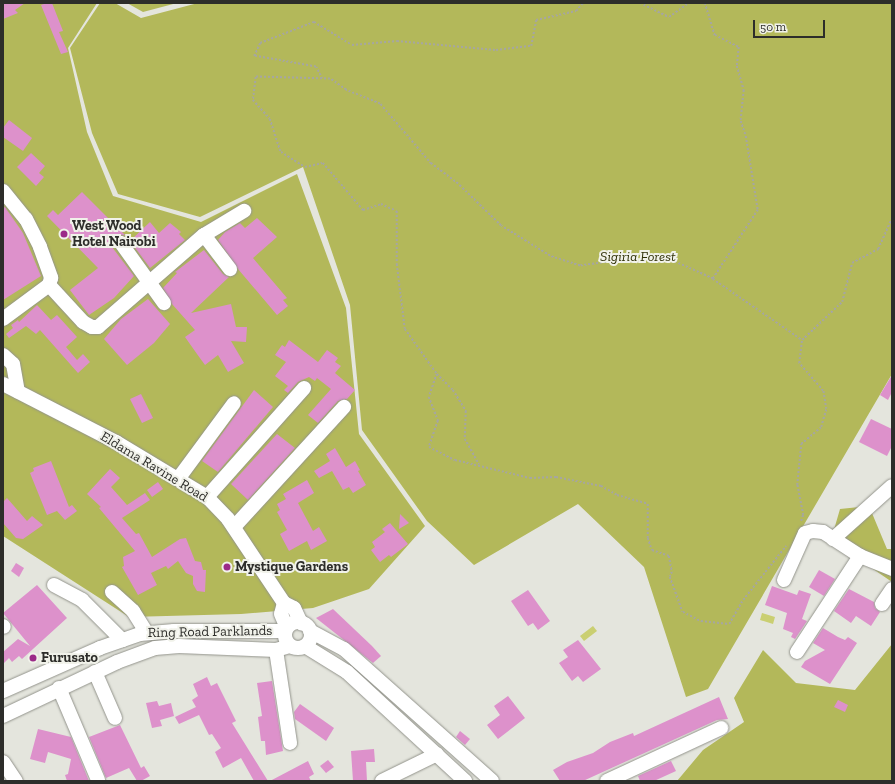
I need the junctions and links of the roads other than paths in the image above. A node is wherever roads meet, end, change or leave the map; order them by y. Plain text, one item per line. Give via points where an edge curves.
1 (3, 191) edge
2 (244, 211) dead end
3 (204, 235) junction
4 (121, 243) dead end
5 (230, 269) dead end
6 (150, 283) junction
7 (50, 285) junction
8 (164, 303) dead end
9 (3, 319) edge
10 (3, 355) edge
11 (3, 384) edge
12 (304, 388) dead end
13 (18, 392) junction
14 (234, 403) dead end
15 (344, 407) dead end
16 (178, 479) junction
17 (892, 486) edge
18 (207, 497) junction
19 (234, 527) junction
20 (833, 539) junction
21 (860, 556) junction
22 (892, 569) edge
23 (784, 580) dead end
24 (54, 585) dead end
25 (892, 589) edge
26 (112, 592) dead end
27 (284, 602) junction
28 (882, 604) dead end
29 (306, 627) junction
30 (286, 630) junction
31 (147, 633) junction
32 (122, 640) junction
33 (290, 646) junction
34 (305, 646) junction
35 (276, 650) junction
36 (797, 652) dead end
37 (95, 672) junction
38 (59, 688) junction
39 (3, 691) edge
40 (3, 716) edge
41 (115, 718) dead end
42 (721, 728) dead end
43 (435, 732) junction
44 (290, 743) dead end
45 (425, 744) junction
46 (436, 754) junction
47 (3, 762) edge
48 (98, 780) edge
49 (16, 781) edge
50 (382, 781) edge
51 (465, 781) edge
52 (492, 781) edge
53 (607, 781) edge

1 - 7 street via 26,219 40,247 50,271
2 - 3 street
3 - 5 street
3 - 6 street
4 - 6 street
6 - 7 street via 102,324 92,327 83,322
6 - 8 street
7 - 9 street
10 - 13 street via 13,364
11 - 13 street, Eldama Ravine Road
12 - 18 street
13 - 16 street, Eldama Ravine Road via 116,442
14 - 16 street
15 - 19 street
16 - 18 street, Eldama Ravine Road
17 - 20 street
18 - 19 street, Eldama Ravine Road
19 - 27 street, Eldama Ravine Road
20 - 21 street
20 - 23 street via 823,532 814,530 805,533
21 - 22 street
21 - 36 street
24 - 32 street via 82,600
25 - 28 street
26 - 31 street via 133,611
27 - 29 street, Eldama Ravine Road via 294,608
27 - 30 street via 281,614
29 - 30 street via 293,623
29 - 34 street via 310,639
29 - 43 street via 344,649
30 - 31 street, Ring Road Parklands via 174,630
30 - 33 street via 285,640
31 - 32 street, Ring Road Parklands
32 - 39 street, Ring Road Parklands
33 - 34 street
33 - 35 street, Ring Road Parklands
34 - 45 street via 347,672
35 - 37 street, Ring Road Parklands via 179,646 155,648
35 - 44 street
37 - 38 street, Ring Road Parklands
37 - 41 street
38 - 40 street, Ring Road Parklands
38 - 48 street
42 - 53 street
43 - 45 street
43 - 52 street
45 - 46 street
46 - 50 street
46 - 51 street
47 - 49 street

